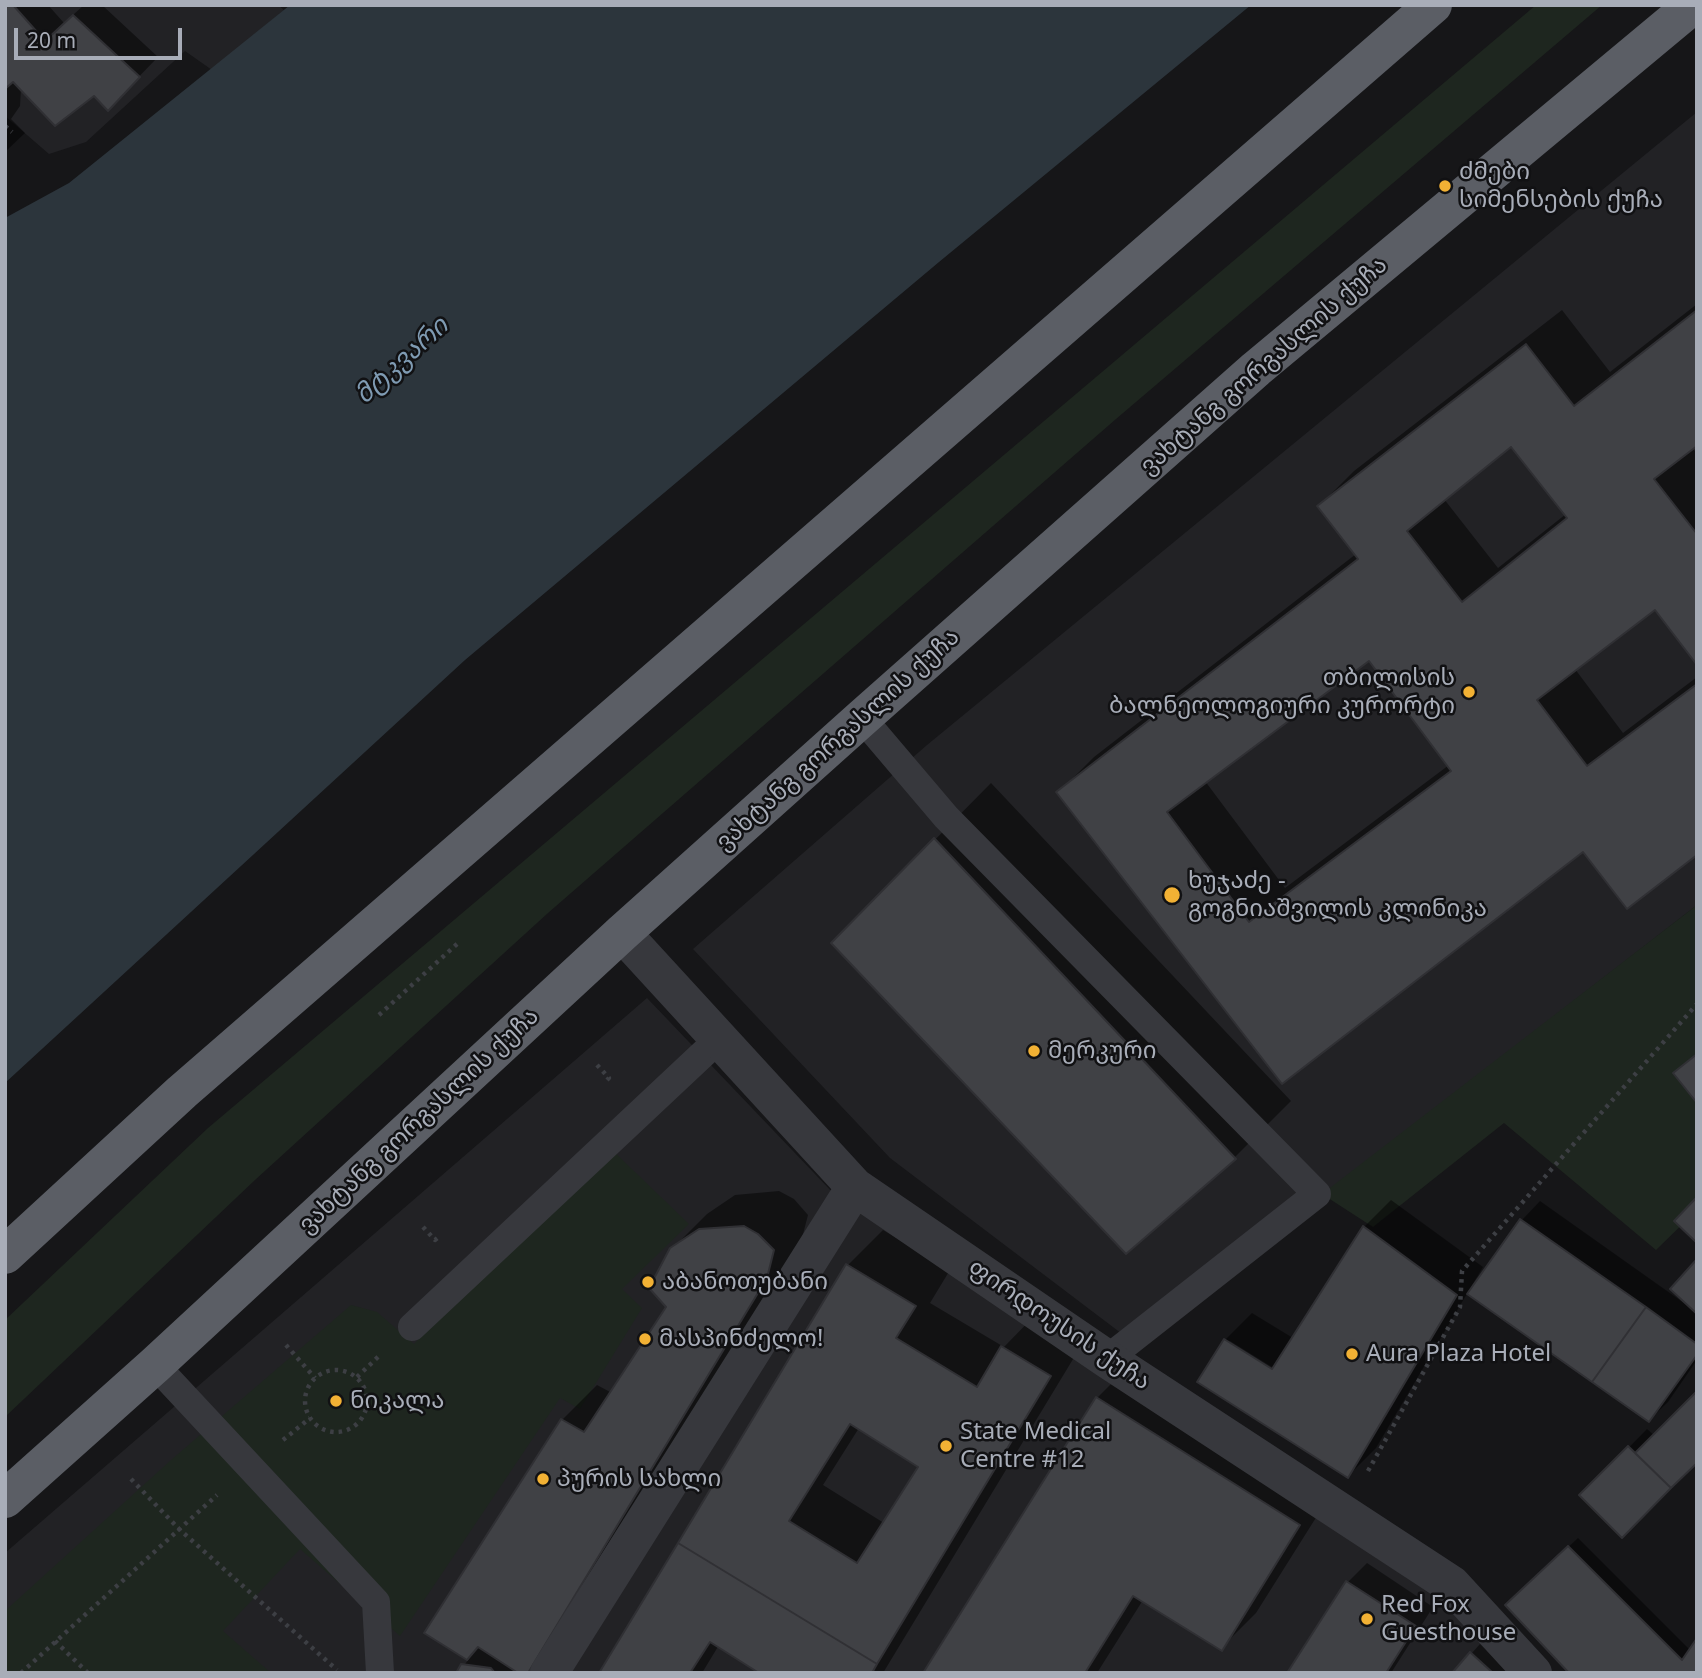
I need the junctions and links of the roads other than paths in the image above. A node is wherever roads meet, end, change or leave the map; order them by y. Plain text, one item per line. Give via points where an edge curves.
1 (1433, 5) edge
2 (1693, 5) edge
3 (862, 718) junction
4 (622, 933) junction
5 (720, 1038) junction
6 (855, 1187) junction
7 (5, 1255) edge
8 (412, 1327) dead end
9 (1107, 1359) junction
10 (156, 1365) junction
11 (5, 1499) edge
12 (380, 1673) edge
13 (549, 1673) edge
14 (1534, 1673) edge

1 - 7 highway via 182,1092
2 - 3 highway, ვახტანგ გორგასლის ქუჩა via 1256,369
3 - 4 highway, ვახტანგ გორგასლის ქუჩა
3 - 9 lane via 946,817 1317,1194
4 - 5 street, ფირდოუსის ქუჩა
4 - 10 highway, ვახტანგ გორგასლის ქუჩა
5 - 6 street, ფირდოუსის ქუჩა
5 - 8 lane
6 - 9 street, ფირდოუსის ქუჩა
6 - 13 street
9 - 14 street, ფირდოუსის ქუჩა via 1452,1584
10 - 11 highway, ვახტანგ გორგასლის ქუჩა
10 - 12 lane via 376,1602

